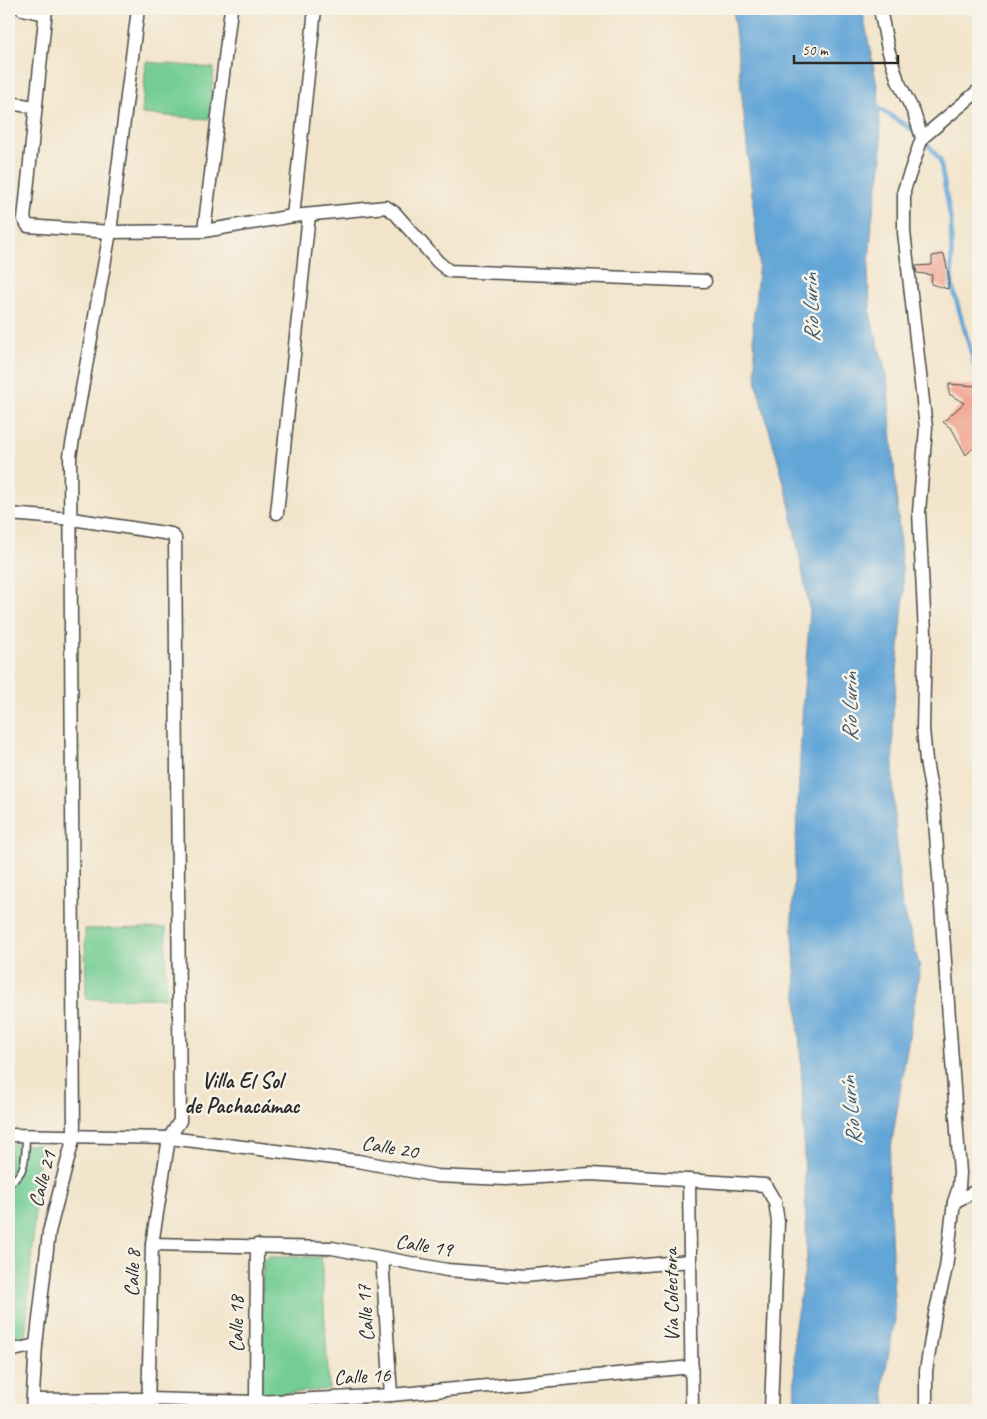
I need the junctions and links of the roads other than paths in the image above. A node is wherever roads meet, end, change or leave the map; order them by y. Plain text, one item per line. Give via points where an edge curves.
1 (22, 9) edge
2 (138, 9) edge
3 (231, 9) edge
4 (315, 9) edge
5 (880, 9) edge
6 (45, 12) edge
7 (978, 91) edge
8 (9, 103) edge
9 (35, 108) junction
10 (922, 138) junction
11 (309, 215) junction
12 (293, 216) junction
13 (204, 231) junction
14 (110, 232) junction
15 (705, 281) dead end
16 (277, 513) dead end
17 (9, 514) edge
18 (72, 520) junction
19 (9, 1135) edge
20 (26, 1135) junction
21 (74, 1136) junction
22 (169, 1138) junction
23 (689, 1180) junction
24 (9, 1184) edge
25 (978, 1190) edge
26 (954, 1202) junction
27 (152, 1244) junction
28 (257, 1245) junction
29 (382, 1258) junction
30 (690, 1261) junction
31 (36, 1345) junction
32 (9, 1351) edge
33 (692, 1367) junction
34 (391, 1395) junction
35 (256, 1402) junction
36 (32, 1405) edge
37 (148, 1405) edge
38 (692, 1410) edge
39 (771, 1410) edge
40 (926, 1410) edge

1 - 6 street
2 - 14 street, Calle 21
3 - 13 street
4 - 12 street
5 - 10 street via 898,82
6 - 9 street
7 - 10 street
8 - 9 street
9 - 14 street via 26,224 31,227
10 - 26 street via 904,190 904,232 926,428 919,512 925,633 923,729 934,806 958,1154 959,1187
11 - 12 street
11 - 15 street via 391,209 438,262 449,271 459,273
11 - 16 street
12 - 13 street
13 - 14 street
14 - 18 street, Calle 21 via 71,445
17 - 18 street
18 - 21 street, Calle 21
18 - 22 street, Calle 8 via 172,534 175,538 180,1121
19 - 20 street, Calle 20
20 - 21 street, Calle 20
20 - 24 lane via 22,1170
21 - 22 street, Calle 20
21 - 31 street, Calle 21 via 49,1232
22 - 23 street, Calle 20 via 358,1161 437,1176 506,1179 591,1174
22 - 27 street, Calle 8
23 - 30 street, Via Colectora
23 - 39 street, Calle 20 via 765,1185 775,1202 778,1222
25 - 26 street
26 - 40 street via 946,1268 926,1371
27 - 28 street, Calle 19
27 - 37 street, Calle 8
28 - 29 street, Calle 19 via 332,1248
28 - 35 street, Calle 18
29 - 30 street, Calle 19 via 447,1270 524,1276
29 - 34 street, Calle 17
30 - 33 street, Via Colectora
31 - 32 street
31 - 36 street, Calle 21
33 - 34 street, Calle 16
33 - 38 street, Via Colectora
34 - 35 street, Calle 16
35 - 37 street, Calle 16
36 - 37 street, Calle 16

